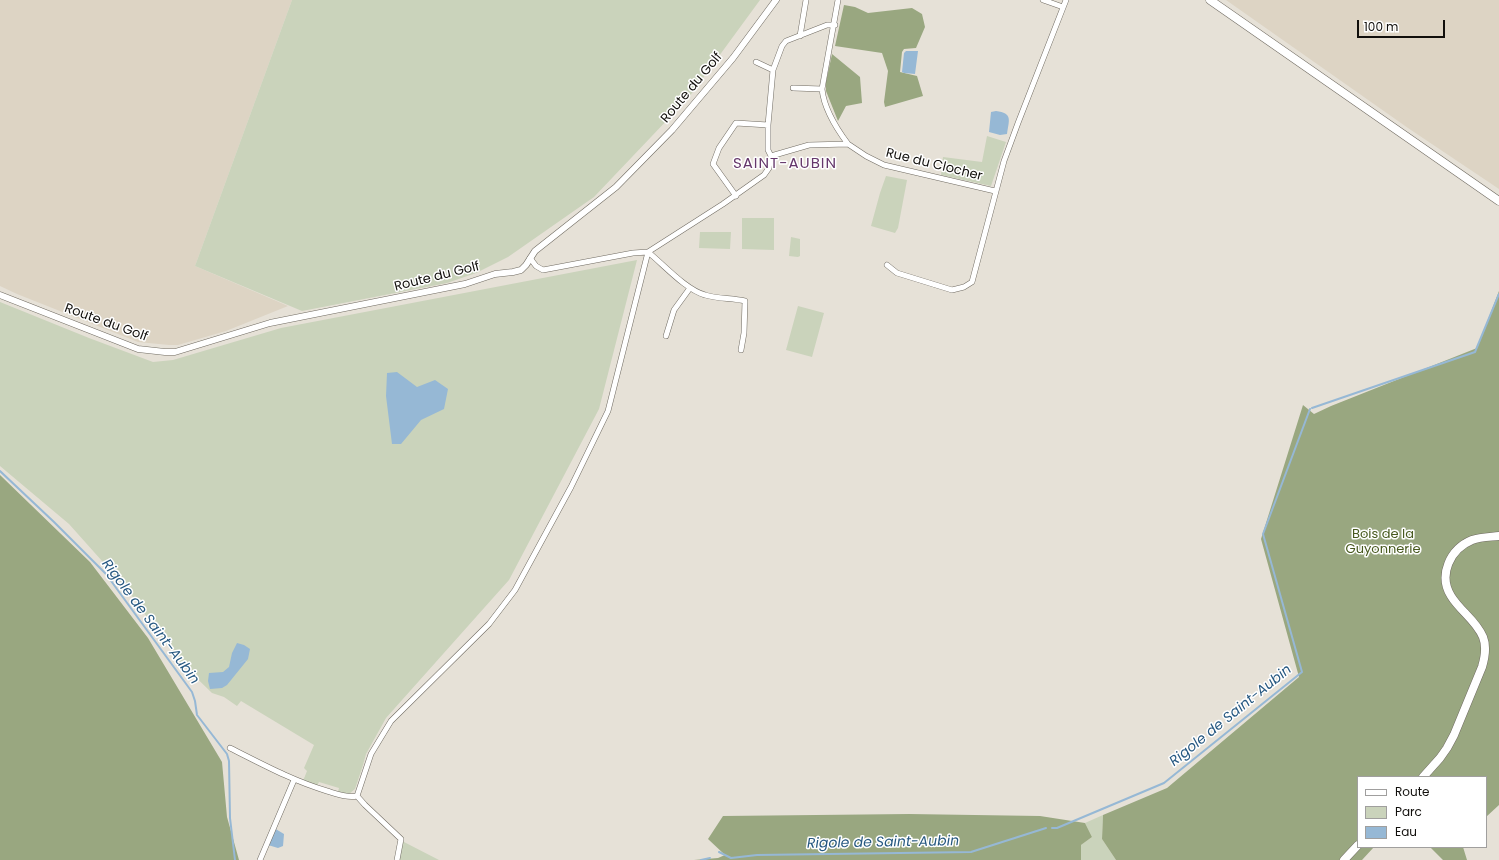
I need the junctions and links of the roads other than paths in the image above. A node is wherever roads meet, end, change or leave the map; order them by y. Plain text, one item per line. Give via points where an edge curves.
1 (776, 0) edge
2 (806, 0) edge
3 (838, 0) edge
4 (1043, 0) edge
5 (1066, 0) edge
6 (1210, 0) edge
7 (1063, 7) junction
8 (835, 25) junction
9 (800, 36) junction
10 (756, 62) dead end
11 (773, 70) junction
12 (793, 88) dead end
13 (822, 89) junction
14 (768, 125) junction
15 (848, 144) junction
16 (771, 156) junction
17 (995, 191) junction
18 (736, 196) junction
19 (1499, 201) edge
20 (648, 252) junction
21 (530, 258) junction
22 (887, 265) dead end
23 (690, 288) junction
24 (0, 295) edge
25 (666, 336) dead end
26 (741, 350) dead end
27 (1499, 536) edge
28 (230, 748) dead end
29 (1424, 776) edge
30 (294, 780) junction
31 (357, 796) junction
32 (1357, 846) edge
33 (260, 860) edge
34 (397, 860) edge
35 (1344, 860) edge

1 - 21 street, Route du Golf via 733,58 672,130 616,186 535,251
2 - 9 street
3 - 8 street
4 - 7 street
5 - 7 street
6 - 19 main road
7 - 17 street
8 - 9 street via 827,25
8 - 13 street
9 - 11 street via 783,44
10 - 11 street
11 - 14 street
12 - 13 street
13 - 15 street via 833,121
14 - 16 street via 768,150
14 - 18 street via 736,123 719,148 713,164
15 - 16 street via 809,145
15 - 17 street, Rue du Clocher via 884,165
16 - 18 street via 769,168 764,175
17 - 22 street via 972,282 952,290 898,273
18 - 20 street
20 - 21 street via 543,270
20 - 23 street
20 - 31 street via 608,411 571,487 515,590 489,624 391,721 371,754
21 - 24 street, Route du Golf via 521,270 495,274 465,284 270,323 175,352 138,349
23 - 25 street via 674,310
23 - 26 street via 704,295 745,302
27 - 29 main road via 1464,544 1453,554 1446,567 1450,595 1477,626 1485,643 1486,656 1454,735 1440,758
28 - 30 street
30 - 31 street via 346,797
30 - 33 street
31 - 34 street via 401,839
32 - 35 main road

